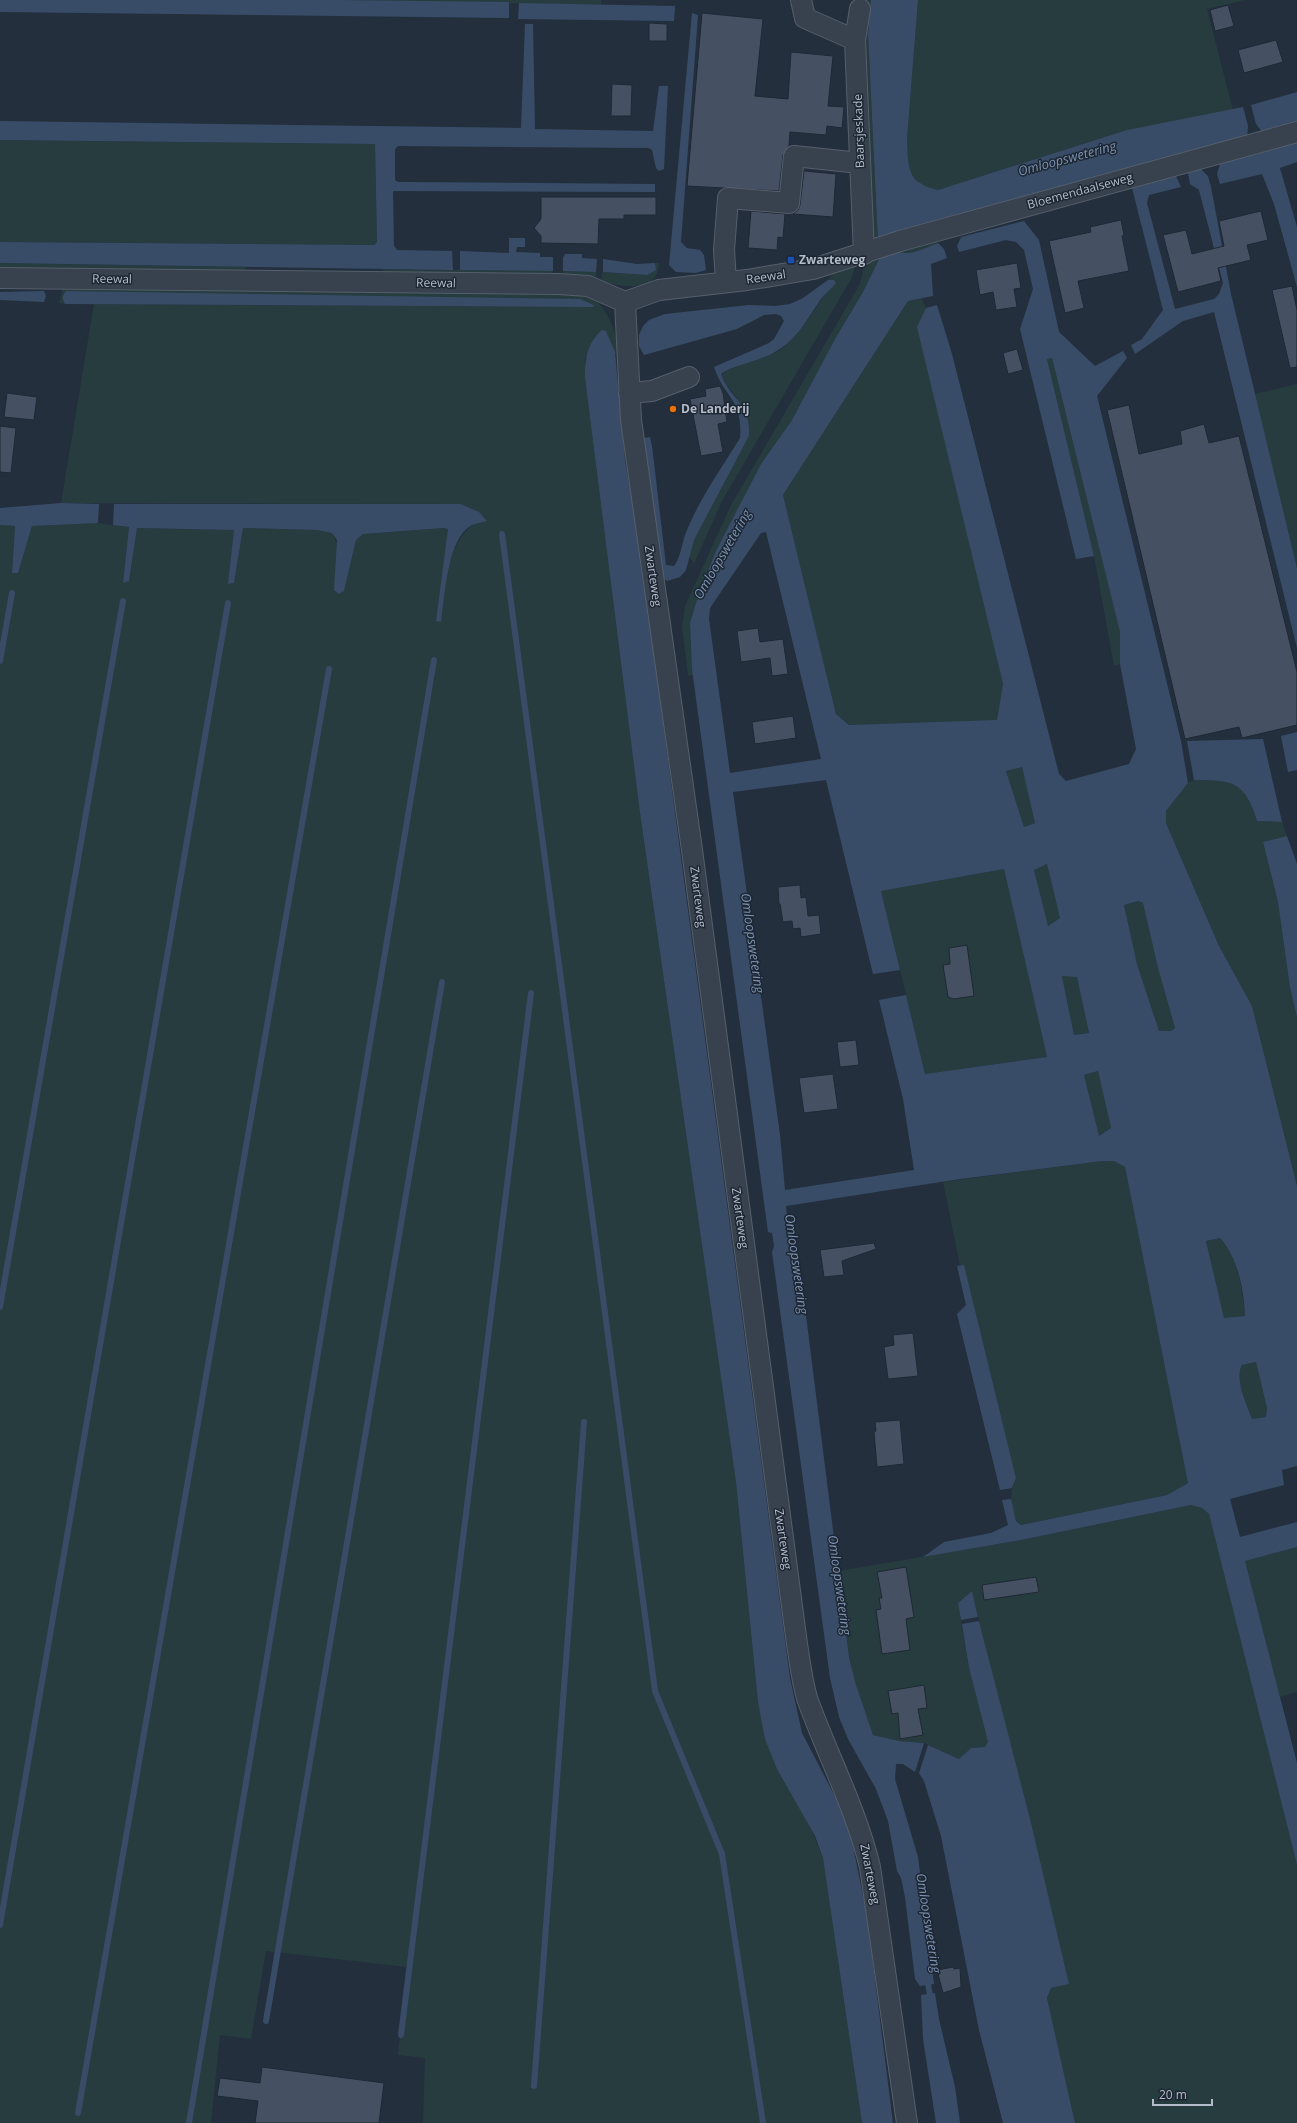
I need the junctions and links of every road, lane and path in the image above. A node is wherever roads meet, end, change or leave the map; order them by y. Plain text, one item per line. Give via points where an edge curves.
1 (801, 0) edge
2 (860, 9) dead end
3 (855, 40) junction
4 (1297, 132) edge
5 (860, 162) junction
6 (870, 251) junction
7 (0, 278) edge
8 (726, 282) junction
9 (626, 302) junction
10 (689, 377) dead end
11 (629, 393) junction
12 (907, 2123) edge

1 - 3 street via 804,18
2 - 3 street, Baarsjeskade
3 - 5 street, Baarsjeskade
4 - 6 street, Bloemendaalseweg
5 - 6 street, Baarsjeskade
5 - 8 street via 794,156 789,203 728,198 724,250
6 - 8 street, Reewal via 799,272
7 - 9 street, Reewal via 558,284 588,286
8 - 9 street, Reewal via 659,290
9 - 11 street, Zwarteweg
10 - 11 street via 652,392
11 - 12 street, Zwarteweg via 631,420 676,684 752,1242 799,1607 808,1699 864,1839

